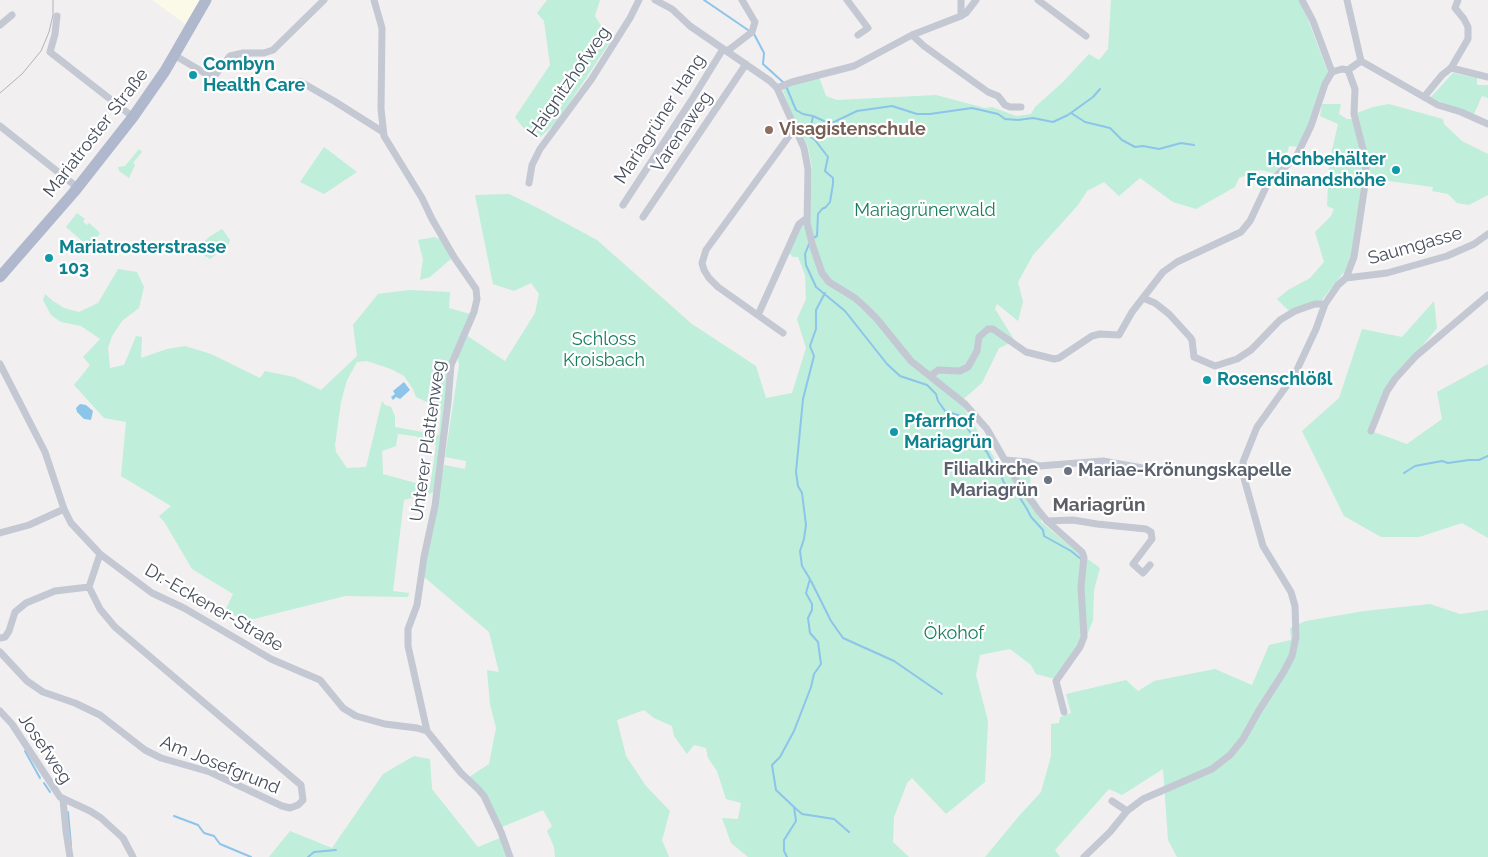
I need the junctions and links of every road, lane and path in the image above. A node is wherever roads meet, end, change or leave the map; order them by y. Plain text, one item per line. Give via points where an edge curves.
1 (206, 0) edge
2 (324, 0) edge
3 (374, 0) edge
4 (639, 0) edge
5 (655, 0) edge
6 (742, 0) edge
7 (847, 0) edge
8 (961, 0) edge
9 (976, 0) edge
10 (1038, 0) edge
11 (1302, 0) edge
12 (1347, 0) edge
13 (1458, 0) edge
14 (12, 14) dead end
15 (57, 16) dead end
16 (961, 16) junction
17 (0, 25) edge
18 (858, 35) dead end
19 (912, 35) junction
20 (1086, 36) dead end
21 (724, 50) junction
22 (174, 55) junction
23 (1361, 62) junction
24 (746, 64) junction
25 (1451, 68) junction
26 (1348, 70) junction
27 (1332, 72) junction
28 (1488, 77) edge
29 (301, 82) dead end
30 (782, 86) junction
31 (1424, 97) junction
32 (1021, 107) dead end
33 (133, 117) junction
34 (1488, 124) edge
35 (0, 126) edge
36 (795, 128) junction
37 (383, 132) junction
38 (529, 183) dead end
39 (77, 187) junction
40 (623, 205) dead end
41 (644, 217) dead end
42 (807, 218) junction
43 (1488, 234) edge
44 (0, 277) edge
45 (1346, 278) junction
46 (1488, 295) edge
47 (1142, 298) junction
48 (1325, 304) junction
49 (758, 315) junction
50 (783, 333) dead end
51 (0, 364) edge
52 (930, 376) junction
53 (1371, 431) dead end
54 (1005, 460) junction
55 (1196, 474) dead end
56 (64, 509) junction
57 (1047, 521) junction
58 (0, 533) edge
59 (100, 554) junction
60 (1150, 565) dead end
61 (89, 587) junction
62 (0, 638) edge
63 (0, 652) edge
64 (0, 711) edge
65 (1064, 712) dead end
66 (427, 731) junction
67 (63, 800) junction
68 (1112, 801) dead end
69 (1127, 811) junction
70 (70, 857) edge
71 (133, 857) edge
72 (510, 857) edge
73 (1084, 857) edge

1 - 22 main road, Mariatroster Straße
2 - 22 street via 273,50 230,56 216,74 208,74
3 - 37 street, Unterer Plattenweg via 382,28
4 - 38 street, Haignitzhofweg via 591,80 540,149 532,165
5 - 21 street via 672,9
6 - 21 street via 755,22 752,32
7 - 18 street via 868,28
8 - 16 street
9 - 16 street
10 - 20 street
11 - 27 street
12 - 23 street
13 - 25 street via 1455,8 1469,33
14 - 17 street
15 - 33 street via 50,52
16 - 19 street
19 - 30 street via 854,66
19 - 32 street via 931,52 998,96 1005,105
21 - 24 street
21 - 40 street, Mariagrüner Hang
22 - 33 main road, Mariatroster Straße
23 - 26 street
23 - 31 street
24 - 30 street
24 - 41 street, Varenaweg
25 - 28 street
25 - 31 street
26 - 27 street
26 - 45 street via 1355,90 1354,114 1365,157 1366,178 1356,247
27 - 47 street via 1297,155 1267,185 1242,232 1170,267
29 - 37 street
30 - 36 street
31 - 34 street
33 - 39 main road, Mariatroster Straße
35 - 39 street
36 - 42 street via 806,159
36 - 49 street via 706,250 702,263 709,278
37 - 66 street, Unterer Plattenweg via 454,257 476,289 477,300 451,365 435,506 417,605 408,628 408,646
39 - 44 main road, Mariatroster Straße
42 - 49 street via 799,224
42 - 52 street via 813,247 822,273 829,282 864,306 910,361
43 - 45 street, Saumgasse via 1446,256 1387,272
45 - 48 street
46 - 53 street via 1416,356 1395,379
47 - 48 street via 1169,314 1190,337 1194,357 1214,366 1237,359 1251,350 1280,320 1295,311
47 - 52 street via 1119,335 1092,336 1060,358 1048,359 1026,352 993,329 988,329 979,337 977,351 968,367 960,371 938,370
48 - 69 street via 1295,374 1257,427 1244,462 1244,478 1262,546 1291,592 1295,606 1296,637 1292,656 1230,755 1212,769 1153,794
49 - 50 street
51 - 56 street, Dr.-Eckener-Straße via 45,452
52 - 54 street via 966,404 987,429
54 - 55 street via 1039,466 1103,461
54 - 57 street
56 - 58 street via 29,525
56 - 59 street, Dr.-Eckener-Straße via 71,522
57 - 60 street via 1073,520 1146,529 1152,540 1133,564 1143,573
57 - 65 street via 1084,557 1081,587 1084,636 1056,681
59 - 61 street
59 - 66 street, Dr.-Eckener-Straße via 152,593 271,659 320,680 343,708 356,716
61 - 62 street via 54,591 26,603 15,612 9,631
61 - 63 street, Am Josefgrund via 114,627 301,785 303,800 298,805 282,806 210,772 145,750 100,715 42,692
64 - 67 street, Josefweg
66 - 72 street, Unterer Plattenweg via 484,796
67 - 70 street
67 - 71 street, Josefweg via 107,822 123,838
68 - 69 street
69 - 73 street

